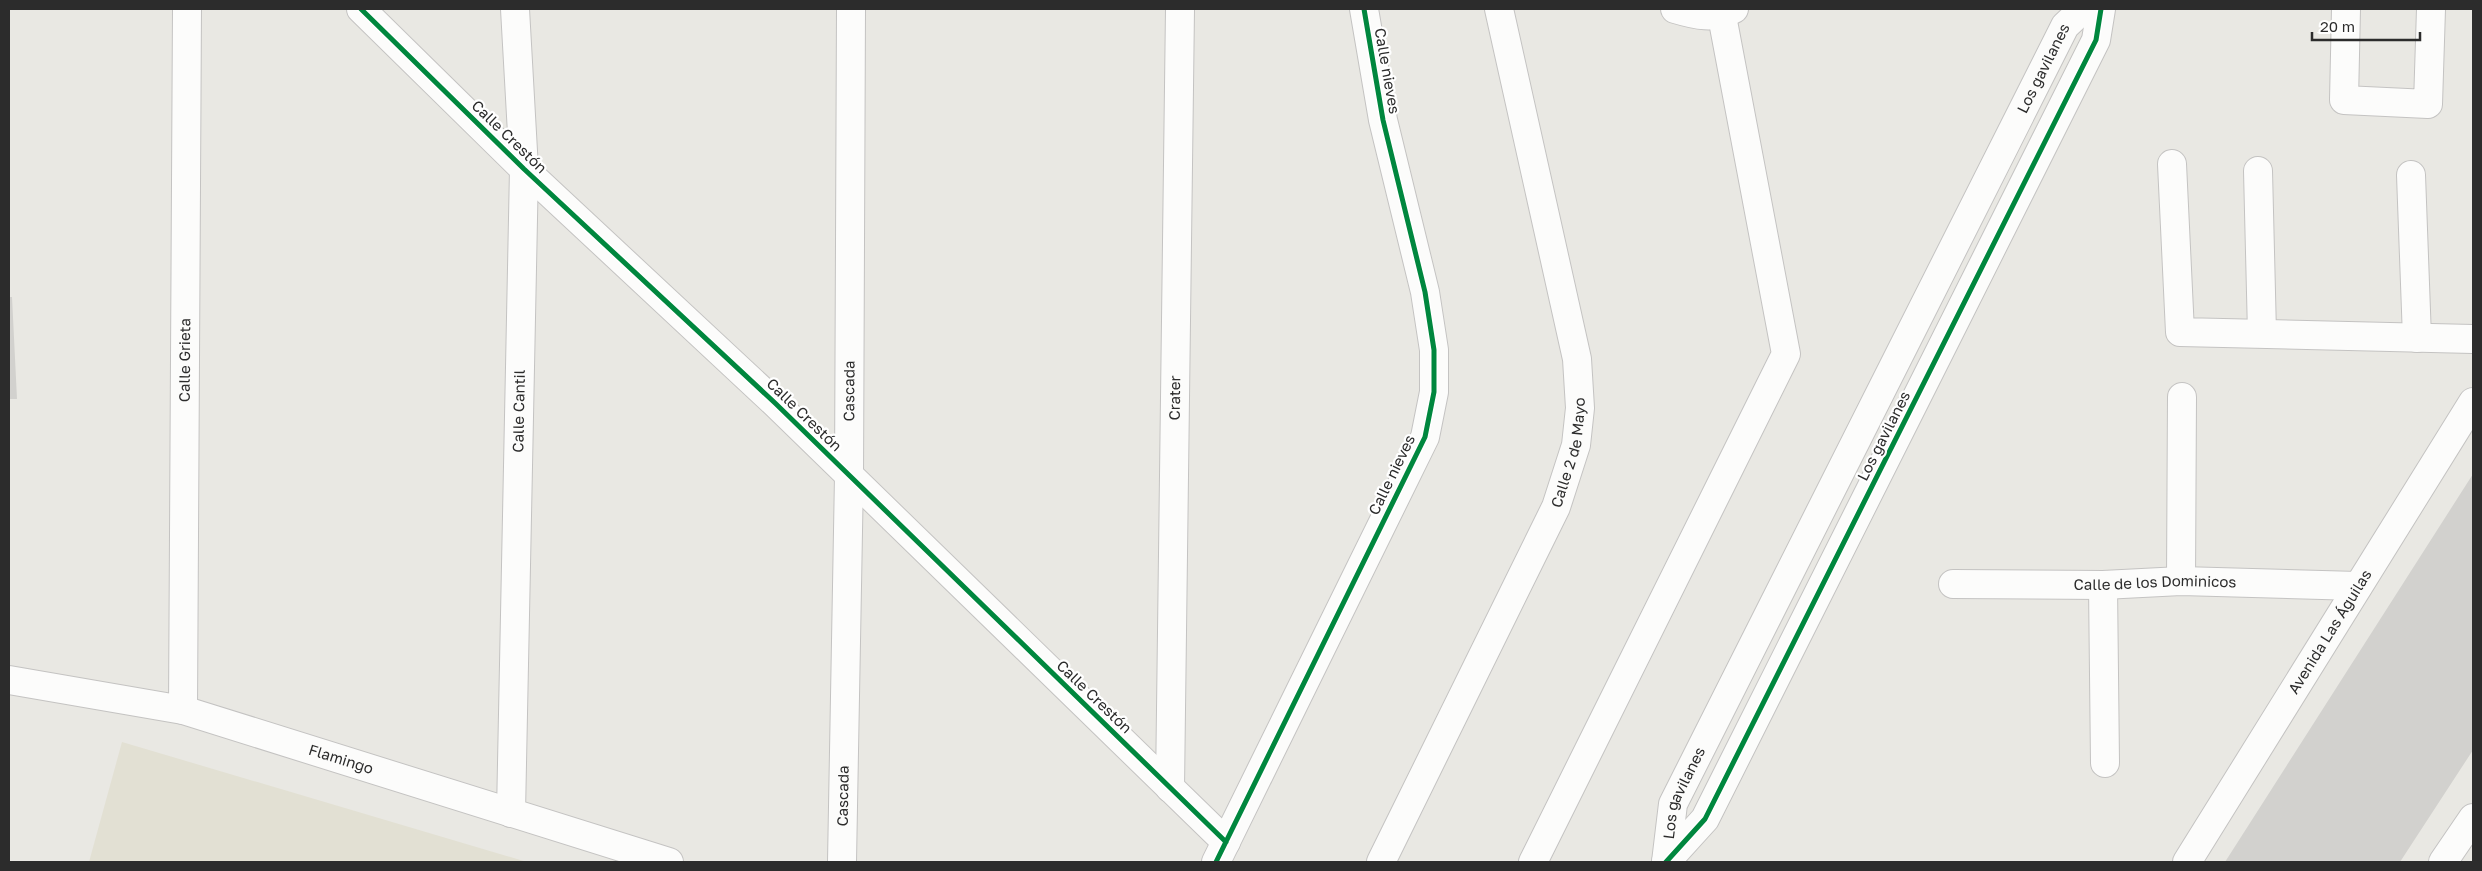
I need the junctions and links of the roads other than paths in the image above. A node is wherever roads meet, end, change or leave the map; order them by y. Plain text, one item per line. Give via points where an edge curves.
1 (187, 9) edge
2 (361, 9) edge
3 (516, 9) edge
4 (851, 9) edge
5 (1180, 9) edge
6 (1364, 9) edge
7 (1499, 9) edge
8 (1675, 9) edge
9 (2083, 9) edge
10 (2101, 9) edge
11 (2346, 9) edge
12 (2431, 9) edge
13 (1728, 12) edge
14 (2172, 164) dead end
15 (524, 169) junction
16 (2258, 171) dead end
17 (2411, 175) dead end
18 (2262, 333) junction
19 (2417, 338) junction
20 (2473, 339) edge
21 (2182, 397) dead end
22 (2473, 402) edge
23 (849, 476) junction
24 (1814, 524) junction
25 (1845, 541) junction
26 (2181, 581) junction
27 (1953, 584) dead end
28 (2103, 586) junction
29 (2358, 586) junction
30 (9, 680) edge
31 (183, 710) junction
32 (2105, 764) dead end
33 (1170, 788) junction
34 (511, 813) junction
35 (2473, 818) edge
36 (1221, 852) edge
37 (670, 862) edge
38 (842, 862) edge
39 (1381, 862) edge
40 (1533, 862) edge
41 (1666, 862) edge
42 (2187, 862) edge
43 (2443, 862) edge

1 - 31 street, Calle Grieta
2 - 15 street, Calle Crestón
3 - 15 street, Calle Cantil
4 - 23 street, Cascada
5 - 33 street, Crater
6 - 36 street, Calle nieves via 1383,120 1425,292 1434,350 1434,392 1424,437
7 - 39 street, Calle 2 de Mayo via 1577,359 1580,408 1576,445 1556,507
8 - 13 street via 1693,14
9 - 24 street, Los gavilanes via 2065,26
10 - 25 street, Los gavilanes via 2096,40
11 - 12 street via 2344,100 2428,104
13 - 40 street via 1786,354
14 - 18 street via 2180,332
15 - 23 street, Calle Crestón
15 - 34 street, Calle Cantil
16 - 18 street
17 - 19 street
18 - 19 street
19 - 20 street
21 - 26 street
22 - 29 street, Avenida Las Águilas
23 - 33 street, Calle Crestón
23 - 38 street, Cascada
24 - 25 street
24 - 41 street, Los gavilanes via 1673,804
25 - 41 street, Los gavilanes via 1705,819
26 - 28 street, Calle de los Dominicos
26 - 29 street, Calle de los Dominicos
27 - 28 street, Calle de los Dominicos
28 - 32 street
29 - 42 street, Avenida Las Águilas
30 - 31 street, Flamingo
31 - 34 street, Flamingo
33 - 36 street, Calle Crestón
34 - 37 street, Flamingo
35 - 43 street

